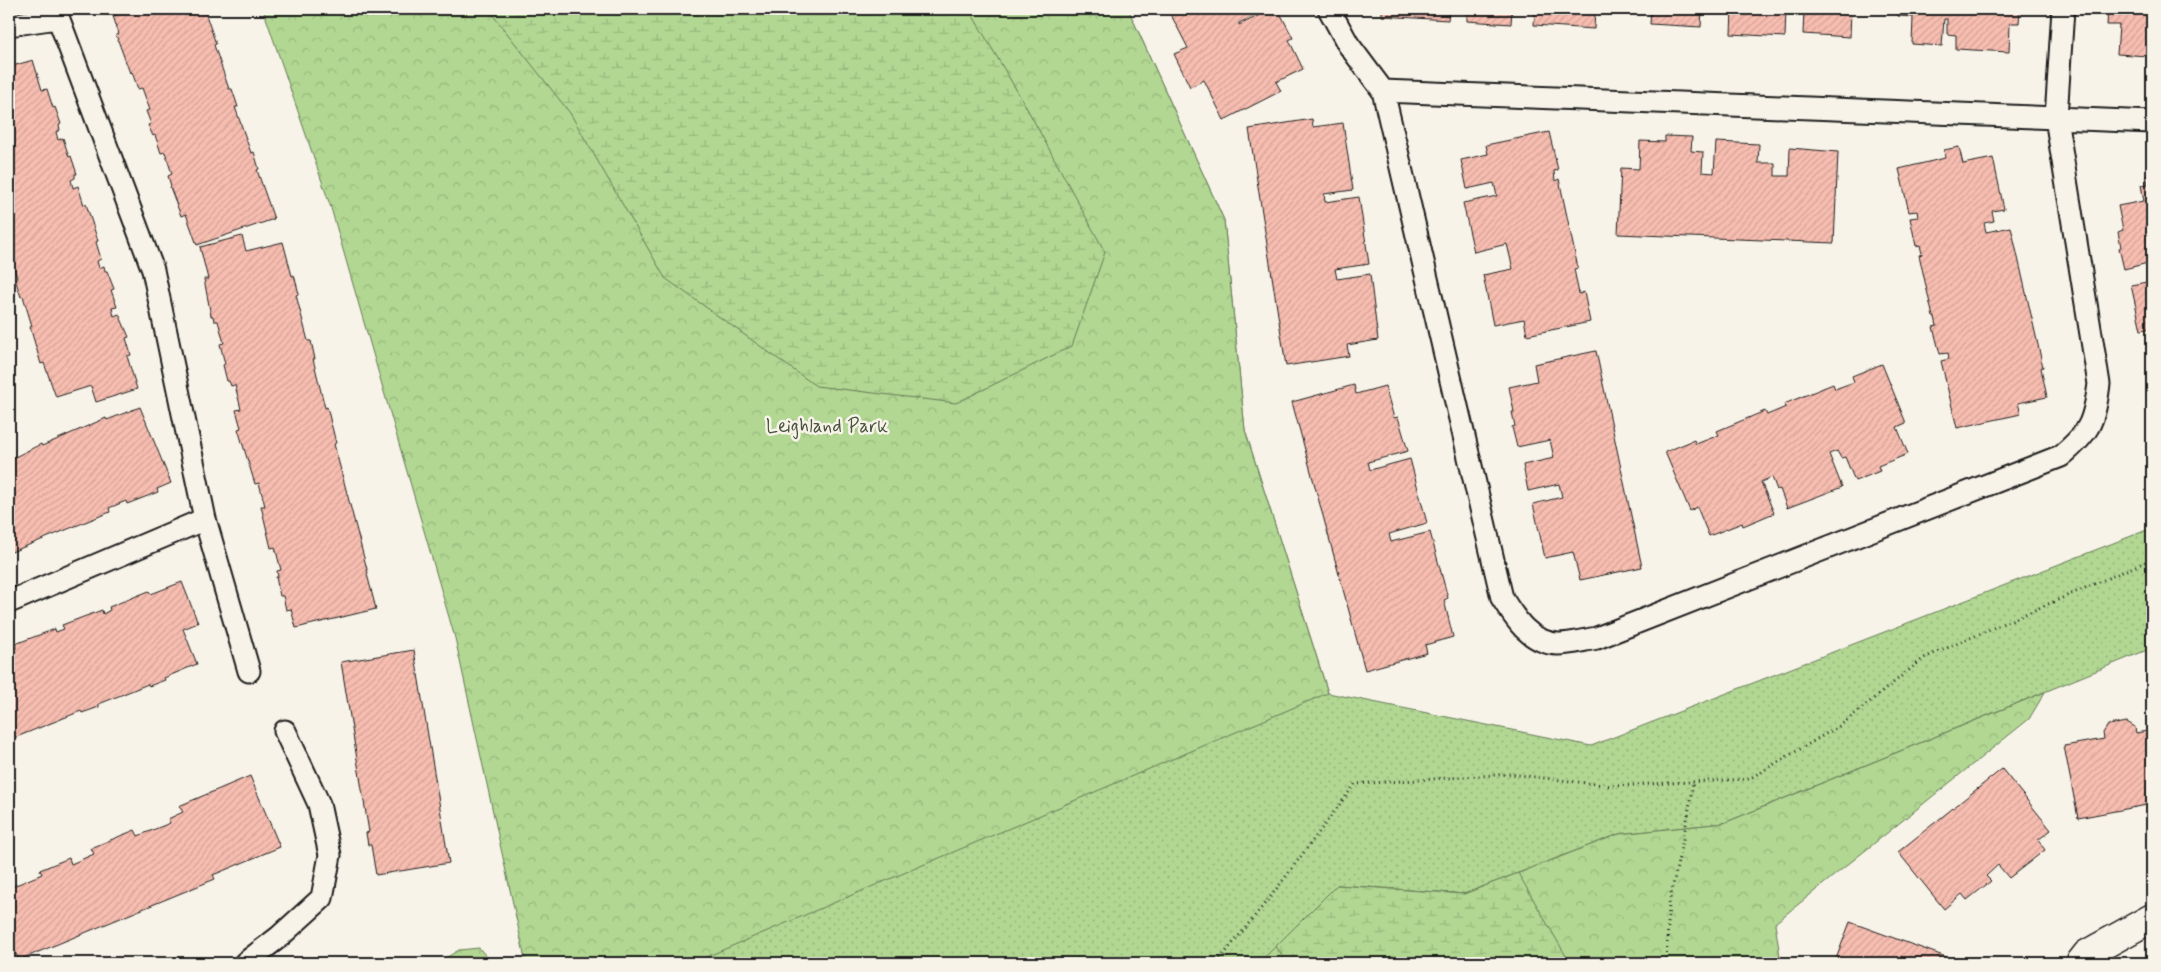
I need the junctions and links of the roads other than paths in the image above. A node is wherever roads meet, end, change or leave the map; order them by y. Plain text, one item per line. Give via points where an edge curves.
1 (1329, 9) edge
2 (2063, 9) edge
3 (56, 13) edge
4 (9, 25) edge
5 (1384, 90) junction
6 (2056, 118) junction
7 (2152, 122) edge
8 (205, 519) junction
9 (9, 602) edge
10 (249, 671) dead end
11 (285, 731) dead end
12 (2152, 918) edge
13 (245, 963) edge
14 (2080, 963) edge

1 - 5 lane via 1348,44
2 - 6 lane
3 - 4 lane
3 - 8 lane via 153,270
5 - 6 lane
5 - 6 lane via 1502,598 1518,624 1537,638 1557,644 1597,638 2061,456 2081,440 2095,415 2100,384
6 - 7 lane
8 - 9 lane
8 - 10 lane
11 - 13 lane via 319,804 330,855 322,898
12 - 14 street via 2087,954

